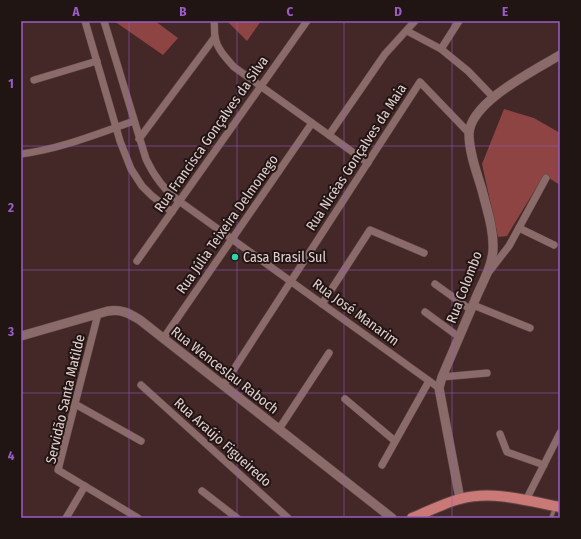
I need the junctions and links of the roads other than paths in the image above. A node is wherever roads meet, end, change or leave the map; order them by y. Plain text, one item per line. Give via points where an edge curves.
1 (85, 21) edge
2 (104, 21) edge
3 (214, 21) edge
4 (307, 21) edge
5 (415, 21) edge
6 (459, 21) edge
7 (407, 31) junction
8 (215, 37) junction
9 (441, 49) junction
10 (560, 54) edge
11 (97, 61) junction
12 (34, 80) dead end
13 (261, 86) junction
14 (493, 97) junction
15 (134, 121) junction
16 (312, 123) junction
17 (116, 128) junction
18 (469, 133) junction
19 (329, 135) junction
20 (139, 139) junction
21 (21, 154) edge
22 (368, 162) junction
23 (546, 178) dead end
24 (179, 201) junction
25 (172, 212) junction
26 (519, 228) junction
27 (232, 239) junction
28 (554, 245) dead end
29 (424, 253) dead end
30 (137, 261) dead end
31 (486, 276) junction
32 (291, 282) junction
33 (435, 284) dead end
34 (322, 304) junction
35 (472, 307) junction
36 (425, 312) dead end
37 (98, 314) junction
38 (530, 328) dead end
39 (21, 336) edge
40 (459, 337) junction
41 (163, 339) junction
42 (329, 353) dead end
43 (487, 373) dead end
44 (442, 377) junction
45 (429, 381) junction
46 (141, 385) dead end
47 (223, 386) junction
48 (439, 388) junction
49 (345, 399) dead end
50 (75, 404) junction
51 (279, 430) junction
52 (560, 433) edge
53 (500, 434) dead end
54 (141, 441) dead end
55 (395, 441) junction
56 (382, 464) dead end
57 (544, 466) junction
58 (85, 486) junction
59 (202, 491) dead end
60 (460, 499) junction
61 (526, 500) junction
62 (558, 507) edge
63 (66, 518) edge
64 (138, 518) edge
65 (237, 518) edge
66 (288, 518) edge
67 (392, 518) edge
68 (412, 518) edge
69 (551, 518) edge

1 - 11 street
2 - 15 street, Rua José Manarim
3 - 8 street
4 - 13 street, Rua Francisca Gonçalves da Silva
5 - 7 street
6 - 9 street
7 - 9 street
7 - 19 street via 385,54
8 - 13 street via 225,57
8 - 20 street
9 - 14 street
10 - 14 street
11 - 12 street
11 - 17 street
13 - 16 street
13 - 24 street, Rua Francisca Gonçalves da Silva
14 - 18 street via 472,122
15 - 17 street
15 - 20 street, Rua José Manarim
16 - 19 street
16 - 27 street, Rua Júlia Teixeira Delmonego
17 - 21 street via 54,148
17 - 25 street via 135,175 151,195
18 - 22 street, Rua Nicéas Gonçalves da Maia via 420,82
18 - 31 street, Rua Colombo via 492,234 493,252
19 - 22 street
20 - 24 street, Rua José Manarim via 156,179
22 - 32 street, Rua Nicéas Gonçalves da Maia
23 - 26 street
24 - 25 street, Rua Francisca Gonçalves da Silva
24 - 27 street, Rua José Manarim
25 - 30 street, Rua Francisca Gonçalves da Silva
26 - 28 street
26 - 31 street via 503,255
27 - 32 street, Rua José Manarim
27 - 41 street, Rua Júlia Teixeira Delmonego
29 - 34 street via 370,230
31 - 35 street, Rua Colombo
32 - 34 street, Rua José Manarim
32 - 47 street, Rua Nicéas Gonçalves da Maia
33 - 35 street
34 - 45 street, Rua José Manarim
35 - 38 street
35 - 40 street, Rua Colombo
36 - 40 street
37 - 39 street, Rua Wenceslau Raboch
37 - 41 street, Rua Wenceslau Raboch via 115,310 127,313
37 - 50 street, Servidão Santa Matilde
40 - 44 street, Rua Colombo
41 - 47 street, Rua Wenceslau Raboch
42 - 51 street
43 - 44 street
44 - 48 street, Rua Colombo
45 - 48 street, Rua José Manarim
45 - 55 street
46 - 66 street, Rua Araújo Figueiredo
47 - 51 street, Rua Wenceslau Raboch
48 - 60 street, Rua Colombo
49 - 55 street
50 - 54 street
50 - 58 street, Servidão Santa Matilde via 58,470
51 - 67 street, Rua Wenceslau Raboch
52 - 57 street
53 - 57 street via 506,452
55 - 56 street
57 - 61 street
58 - 63 street
58 - 64 street, Servidão Santa Matilde
59 - 65 street
60 - 61 main road via 489,495
60 - 68 main road
61 - 62 main road
62 - 69 lane

